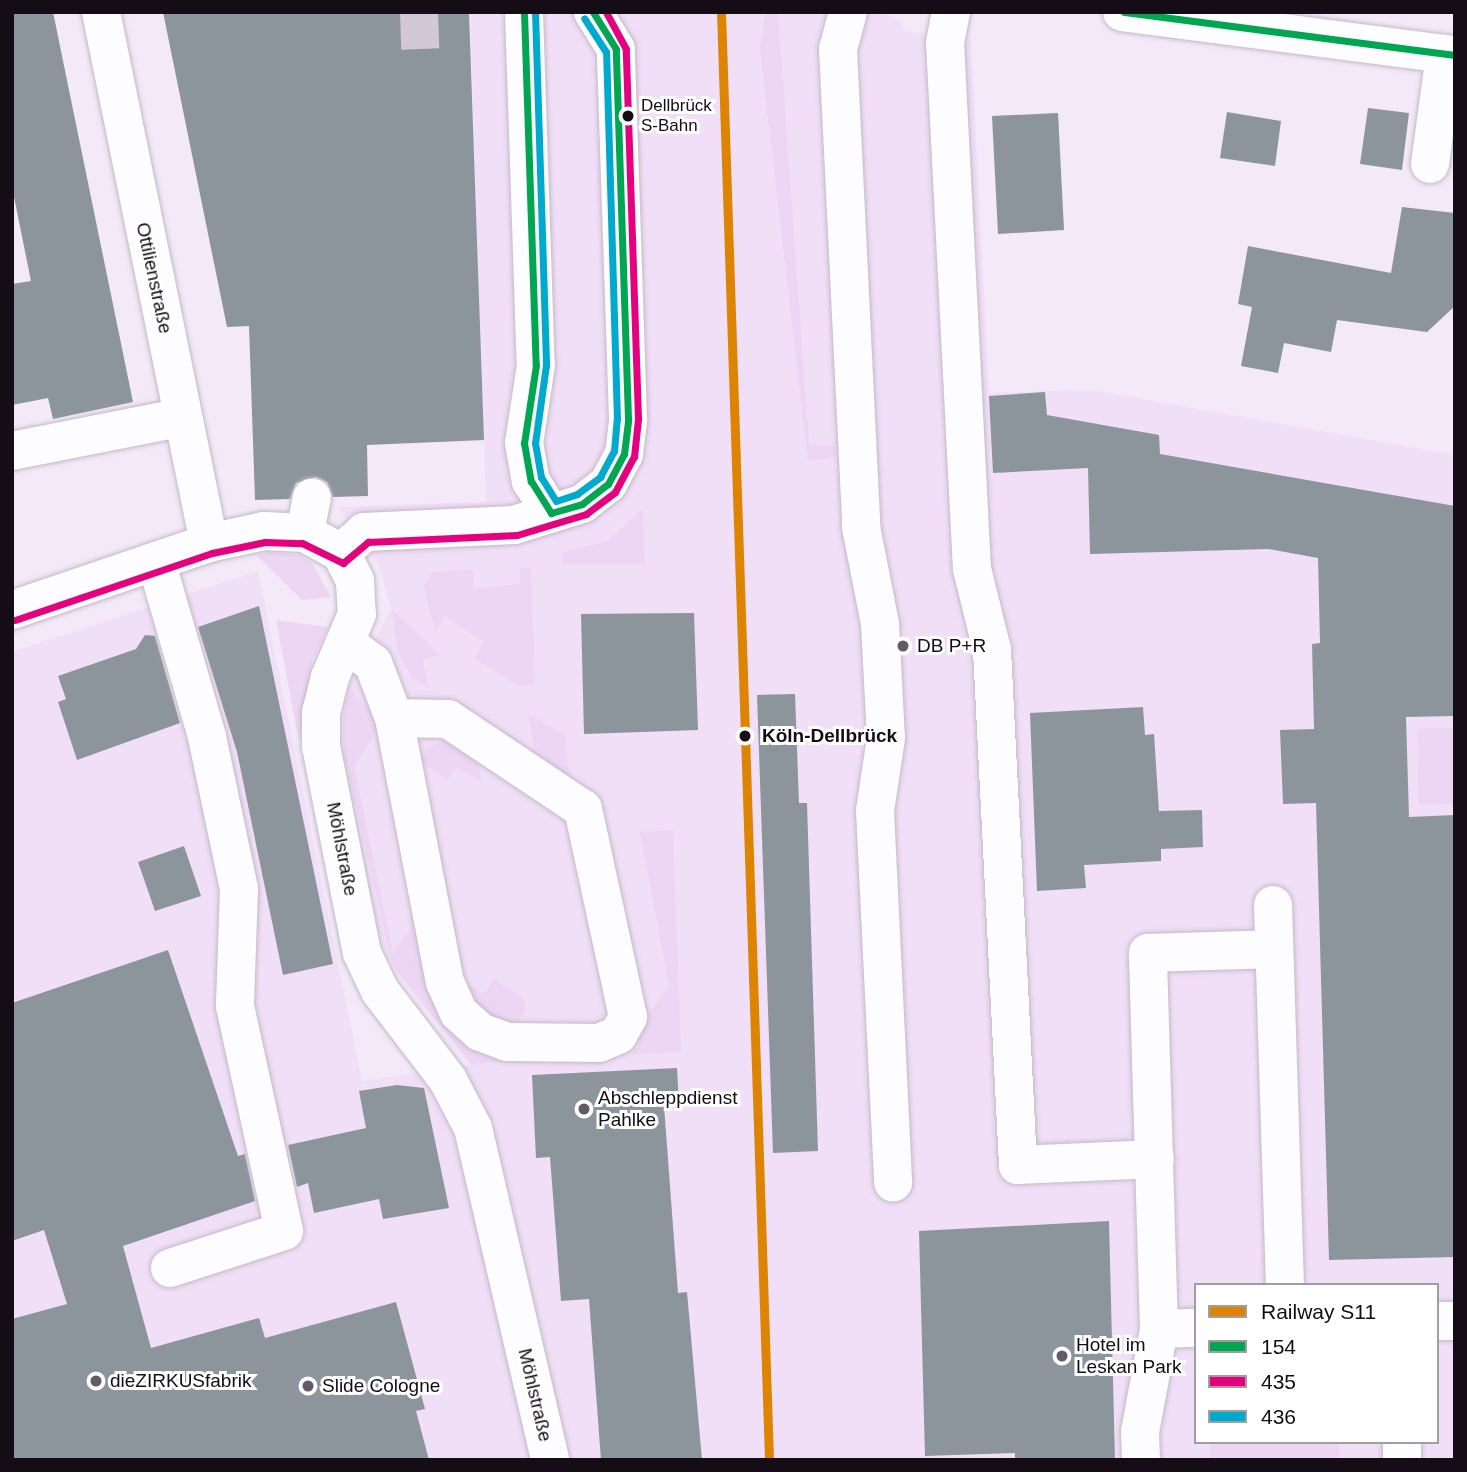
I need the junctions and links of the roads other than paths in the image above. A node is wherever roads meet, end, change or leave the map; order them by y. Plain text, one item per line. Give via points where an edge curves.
1 (100, 12) edge
2 (524, 12) edge
3 (593, 12) edge
4 (848, 12) edge
5 (950, 12) edge
6 (1122, 12) edge
7 (1450, 55) edge
8 (1430, 164) dead end
9 (183, 417) junction
10 (12, 451) edge
11 (551, 513) junction
12 (208, 543) junction
13 (341, 553) junction
14 (156, 561) junction
15 (12, 610) edge
16 (346, 643) junction
17 (394, 718) junction
18 (1273, 905) dead end
19 (1274, 949) junction
20 (1155, 1158) junction
21 (893, 1183) dead end
22 (170, 1268) dead end
23 (1285, 1283) edge
24 (1177, 1328) edge
25 (550, 1460) edge
26 (1141, 1460) edge

1 - 9 street, Ottilienstraße
2 - 11 street via 536,365 524,443 531,481
3 - 11 street via 616,49 628,419 624,454 608,484 582,504
4 - 21 street via 838,49 861,527 881,637 886,738 875,811
5 - 20 street via 945,41 972,569 992,650 1017,1165
6 - 7 street
7 - 8 street
9 - 10 street
9 - 12 street, Ottilienstraße
11 - 13 street via 514,525 364,532
12 - 13 street via 264,531 308,515
12 - 14 street
13 - 16 street, Möhlstraße via 355,581 357,614
14 - 15 street
14 - 22 street via 207,737 239,889 235,1006 284,1231
16 - 17 street via 373,663
16 - 25 street, Möhlstraße via 321,712 321,746 362,953 380,991 449,1080 473,1128
17 - 17 street via 447,719 573,798 589,821 628,1017 618,1035 599,1043 507,1042 480,1032 459,1013 445,982
18 - 19 street
19 - 20 street via 1148,953
19 - 23 street
20 - 24 street
24 - 26 street via 1140,1432

